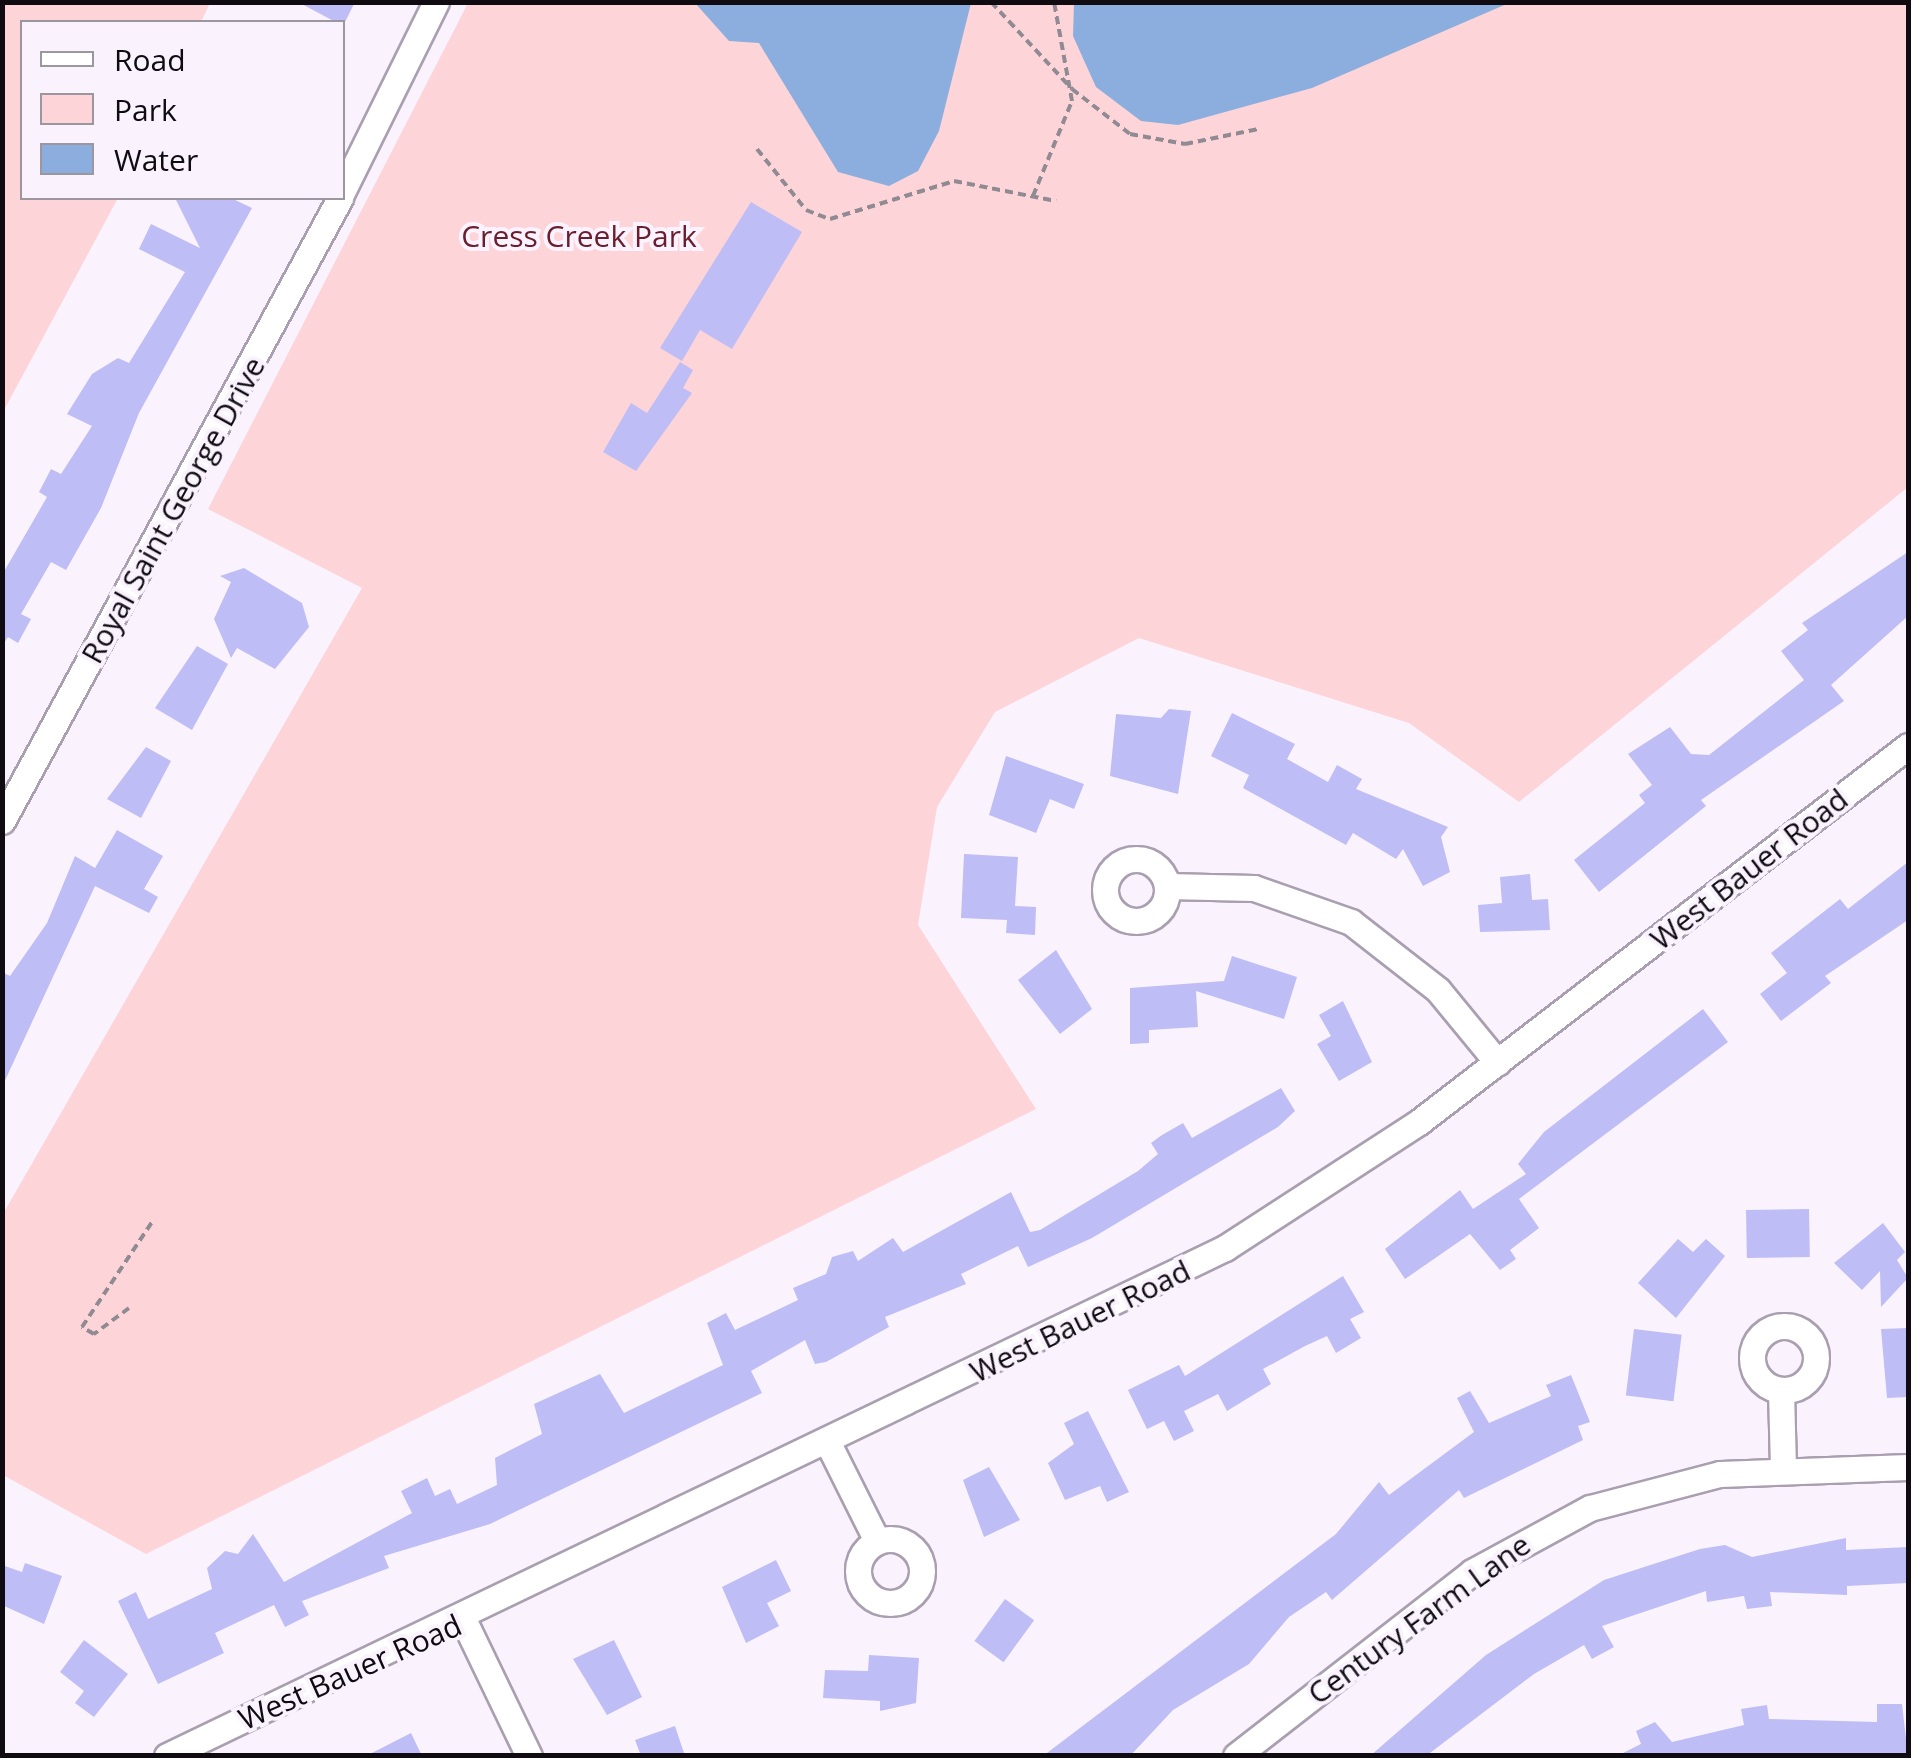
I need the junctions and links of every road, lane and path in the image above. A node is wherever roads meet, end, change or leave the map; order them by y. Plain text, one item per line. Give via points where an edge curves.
1 (436, 2) edge
2 (991, 2) edge
3 (1054, 2) edge
4 (1072, 90) junction
5 (1258, 129) dead end
6 (758, 149) dead end
7 (345, 187) edge
8 (1033, 196) junction
9 (338, 200) edge
10 (1056, 201) dead end
11 (1908, 746) edge
12 (2, 821) edge
13 (1168, 886) dead end
14 (1498, 1064) junction
15 (154, 1219) dead end
16 (129, 1308) dead end
17 (1781, 1391) dead end
18 (829, 1445) junction
19 (1908, 1467) edge
20 (1784, 1469) junction
21 (877, 1541) dead end
22 (464, 1621) junction
23 (167, 1756) edge
24 (529, 1756) edge
25 (1236, 1756) edge

1 - 7 street, Royal Saint George Drive
2 - 4 path
3 - 4 path
4 - 5 path via 1130,134 1162,144
4 - 8 path
6 - 8 path via 806,210 830,220 954,181
8 - 10 path
9 - 12 street, Royal Saint George Drive
11 - 14 street, West Bauer Road
13 - 14 street via 1254,888 1351,922 1438,990
14 - 18 street, West Bauer Road via 1225,1248
15 - 16 path via 82,1326 94,1334
17 - 20 street
18 - 21 street
18 - 22 street, West Bauer Road
19 - 20 street, Century Farm Lane
20 - 25 street, Century Farm Lane via 1682,1480 1537,1532
22 - 23 street, West Bauer Road
22 - 24 street

